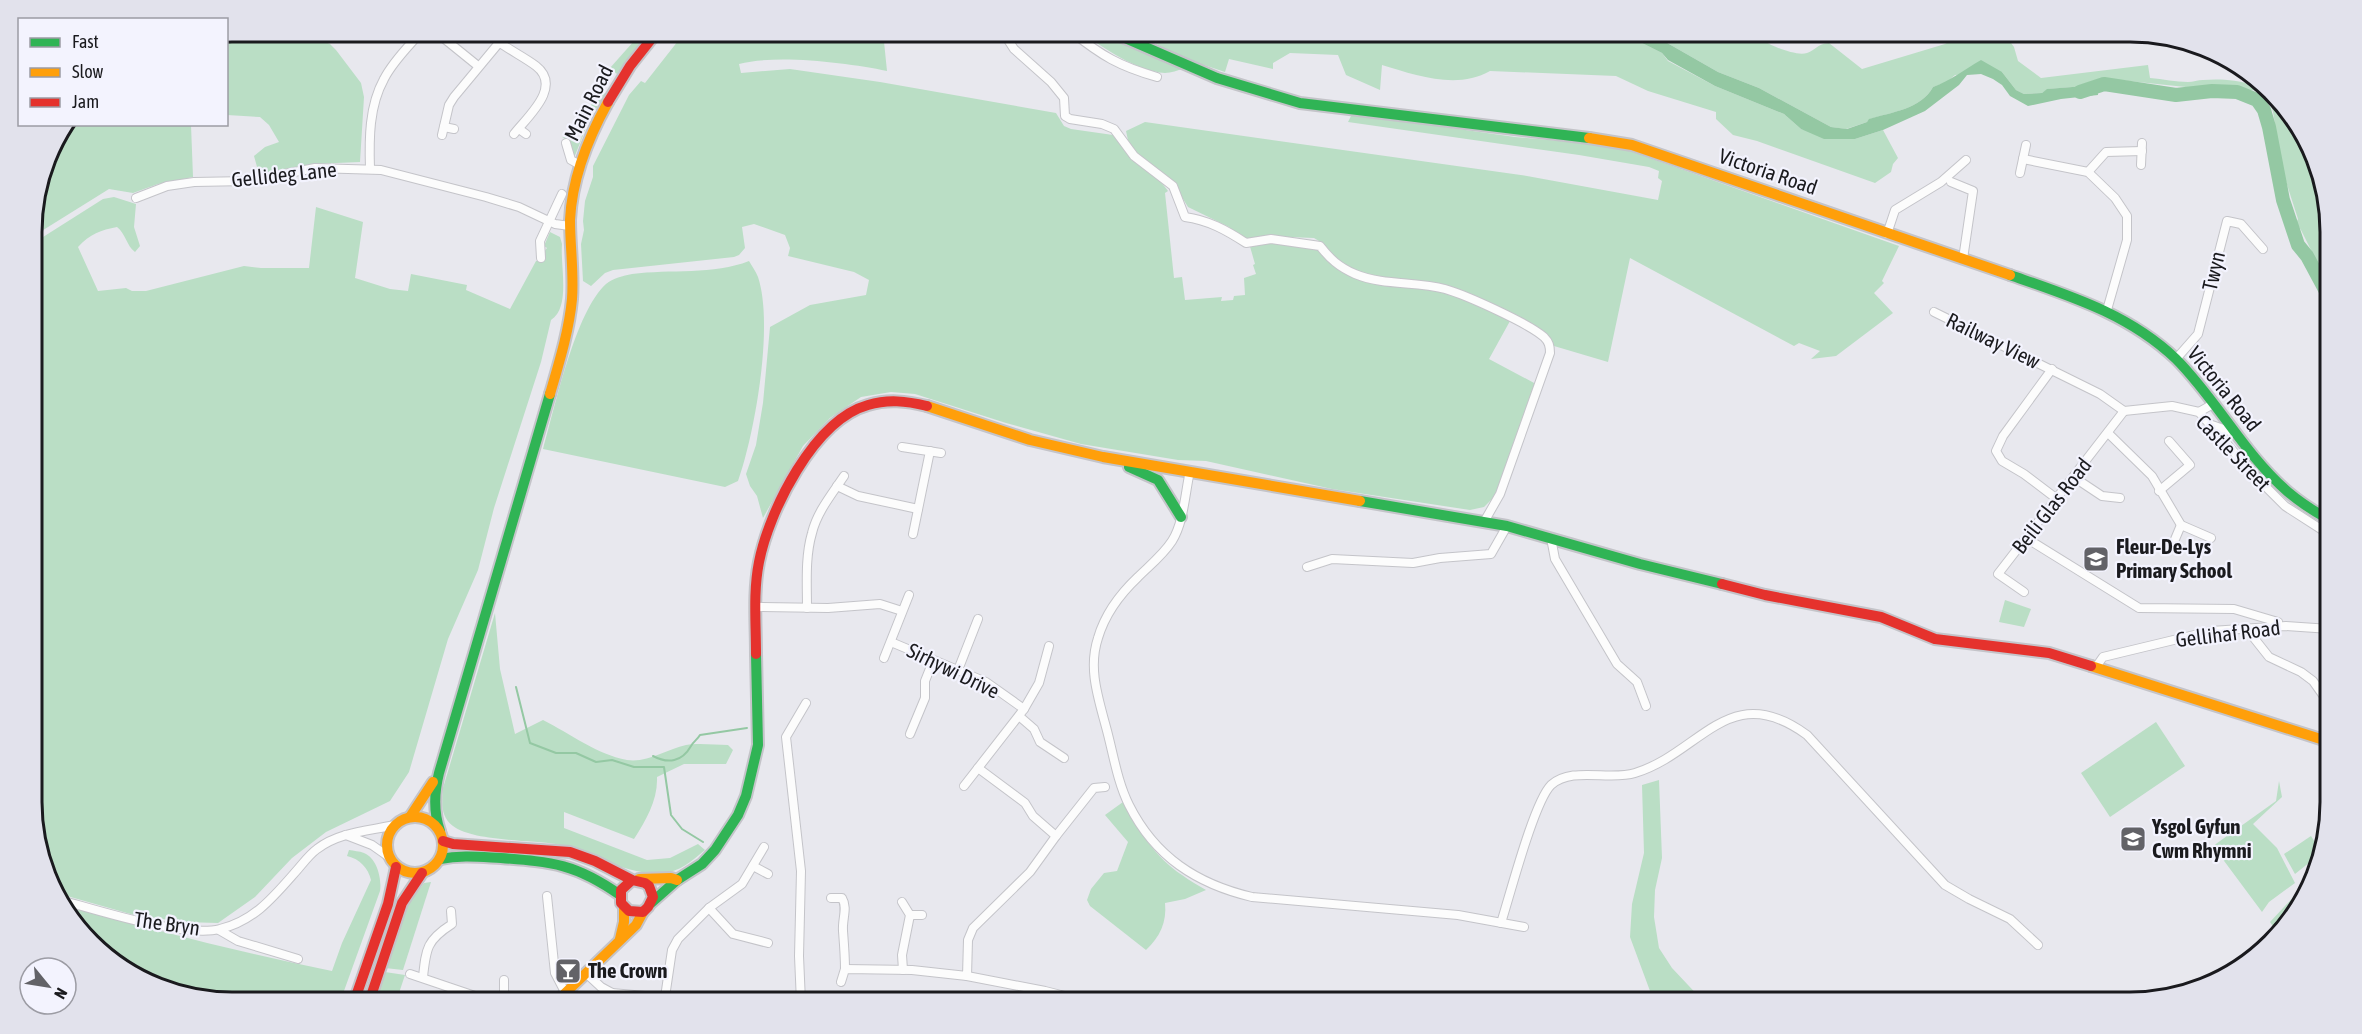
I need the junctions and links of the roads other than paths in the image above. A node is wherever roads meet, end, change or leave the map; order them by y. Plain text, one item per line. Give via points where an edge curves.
1 (413, 42) edge
2 (448, 42) edge
3 (499, 42) joint
4 (649, 42) edge
5 (1009, 42) edge
6 (1085, 42) edge
7 (1134, 42) edge
8 (478, 66) junction
9 (1157, 76) dead end
10 (454, 129) dead end
11 (526, 134) dead end
12 (566, 143) dead end
13 (2026, 145) dead end
14 (2023, 159) junction
15 (1966, 160) dead end
16 (580, 165) junction
17 (2141, 165) dead end
18 (370, 169) junction
19 (2088, 172) junction
20 (2020, 173) dead end
21 (1950, 182) dead end
22 (562, 194) dead end
23 (136, 198) dead end
24 (548, 222) junction
25 (570, 226) junction
26 (1887, 234) junction
27 (2263, 249) dead end
28 (542, 253) dead end
29 (1963, 259) junction
30 (2107, 310) junction
31 (1934, 312) dead end
32 (2176, 359) junction
33 (2052, 369) junction
34 (2213, 404) junction
35 (2124, 411) junction
36 (2199, 412) junction
37 (2208, 424) junction
38 (2108, 433) junction
39 (2235, 433) junction
40 (2169, 441) dead end
41 (902, 447) dead end
42 (930, 451) junction
43 (941, 453) dead end
44 (1103, 457) junction
45 (1190, 471) junction
46 (843, 476) dead end
47 (2075, 478) junction
48 (837, 486) junction
49 (2159, 491) junction
50 (2120, 498) dead end
51 (2057, 499) junction
52 (918, 509) junction
53 (2320, 511) edge
54 (1181, 517) junction
55 (1484, 522) junction
56 (2181, 525) junction
57 (1507, 526) junction
58 (2320, 529) edge
59 (913, 534) dead end
60 (1551, 538) junction
61 (2026, 538) junction
62 (2211, 538) dead end
63 (2173, 544) dead end
64 (1307, 567) dead end
65 (2024, 592) dead end
66 (909, 596) dead end
67 (755, 607) junction
68 (807, 608) junction
69 (902, 611) junction
70 (978, 619) dead end
71 (2278, 622) dead end
72 (2246, 628) junction
73 (2320, 628) edge
74 (891, 642) junction
75 (1049, 646) dead end
76 (884, 658) dead end
77 (933, 661) junction
78 (2096, 667) junction
79 (958, 670) junction
80 (2320, 691) edge
81 (806, 703) dead end
82 (1646, 706) dead end
83 (1021, 713) junction
84 (910, 734) dead end
85 (2320, 739) edge
86 (1064, 758) dead end
87 (978, 768) junction
88 (439, 773) junction
89 (964, 786) dead end
90 (1105, 787) dead end
91 (410, 817) junction
92 (395, 825) junction
93 (345, 835) junction
94 (441, 836) junction
95 (1056, 836) junction
96 (764, 848) dead end
97 (389, 857) junction
98 (440, 859) junction
99 (753, 866) junction
100 (396, 867) junction
101 (422, 873) junction
102 (768, 874) dead end
103 (634, 880) junction
104 (677, 880) junction
105 (620, 895) junction
106 (547, 896) dead end
107 (831, 898) dead end
108 (902, 902) dead end
109 (71, 903) edge
110 (651, 903) junction
111 (624, 908) junction
112 (709, 908) junction
113 (451, 911) dead end
114 (643, 912) junction
115 (910, 915) junction
116 (922, 915) dead end
117 (1501, 923) junction
118 (1524, 927) dead end
119 (219, 930) junction
120 (620, 939) junction
121 (768, 943) dead end
122 (2038, 945) dead end
123 (298, 959) dead end
124 (845, 969) junction
125 (903, 970) junction
126 (410, 974) dead end
127 (587, 974) junction
128 (968, 976) junction
129 (423, 977) junction
130 (504, 980) dead end
131 (841, 982) dead end
132 (357, 992) edge
133 (372, 992) edge
134 (459, 992) edge
135 (504, 992) edge
136 (565, 992) edge
137 (568, 992) edge
138 (610, 992) edge
139 (666, 992) edge
140 (801, 992) edge
141 (1049, 992) edge

1 - 18 street via 389,70 376,96
2 - 8 street
3 - 8 street
3 - 11 street via 536,66 545,80 544,96 516,131
4 - 16 main road, Main Road via 620,82
5 - 55 street via 1064,98 1065,116 1114,129 1134,156 1173,186 1185,218 1229,230 1246,243 1271,239 1320,246 1330,260 1356,274 1445,289 1544,337 1550,353 1500,494
6 - 9 street via 1129,69
7 - 26 main road, Victoria Road via 1218,78 1300,103 1632,145
8 - 10 street via 449,105 443,131
12 - 16 street, Main Road via 571,160
13 - 14 street
14 - 19 street
14 - 20 street
15 - 26 street via 1941,182 1895,210
16 - 25 main road, Main Road
17 - 19 street via 2142,147 2106,152
18 - 23 street, Gellideg Lane via 315,168 248,181 194,182 167,186
18 - 24 street, Gellideg Lane via 486,197 519,207
19 - 30 street via 2127,216 2127,240
21 - 29 street via 1973,191
22 - 24 street via 559,208
24 - 25 street, Gellideg Lane
24 - 28 street via 540,241
25 - 88 main road, Main Road via 572,292 564,345
26 - 29 main road, Victoria Road
27 - 32 street, Twyn via 2241,224 2227,221 2198,334
29 - 30 main road, Victoria Road
30 - 32 main road, Victoria Road via 2151,337
31 - 33 street, Railway View
32 - 34 main road, Victoria Road
33 - 35 street, Railway View
33 - 51 street via 1996,451 2002,461
34 - 36 street
34 - 39 main road, Victoria Road
35 - 36 street, Castle Street via 2172,406
35 - 38 street, Beili Glas Road
36 - 37 street, Castle Street
37 - 39 street
37 - 58 street, Castle Street via 2285,506
38 - 47 street, Beili Glas Road
38 - 49 street via 2152,476
39 - 53 main road, Victoria Road via 2272,477 2292,495
40 - 49 street via 2190,465
41 - 42 street
42 - 43 street
42 - 52 street
44 - 45 main road
44 - 54 main road via 1158,480
44 - 67 main road via 1030,440 914,402 867,405 850,412 835,423 789,481 767,529
45 - 54 street
45 - 55 main road
46 - 48 street
47 - 50 street via 2102,496
47 - 51 street, Beili Glas Road
48 - 52 street via 858,496
48 - 68 street via 812,532
49 - 56 street
51 - 61 street, Beili Glas Road
52 - 59 street
54 - 117 street via 1165,551 1110,611 1093,657 1093,679 1122,784 1128,803 1148,835 1192,875 1231,892 1458,915
55 - 57 main road
56 - 62 street
56 - 63 street
57 - 60 main road
57 - 64 street via 1491,554 1413,563 1332,559
60 - 78 main road via 1765,595 1881,617 1935,639 2049,653
60 - 82 street via 1555,559 1617,664 1637,682
61 - 65 street, Beili Glas Road via 1998,574
61 - 71 street via 2139,608 2234,609
66 - 69 street
67 - 68 street
67 - 104 main road via 759,745 752,777 738,815 715,850
68 - 69 street via 880,604
69 - 74 street
70 - 79 street
72 - 73 street, Gellihaf Road
72 - 78 street, Gellihaf Road via 2182,637 2103,657
72 - 80 street via 2269,657 2301,672
74 - 76 street
74 - 77 street, Sirhywi Drive
75 - 83 street via 1039,683
77 - 79 street, Sirhywi Drive
77 - 84 street via 925,681 925,698
78 - 85 main road
79 - 83 street, Sirhywi Drive via 986,682
81 - 140 street via 786,737 801,871
83 - 86 street via 1040,742
83 - 87 street, Sirhywi Drive
87 - 89 street, Sirhywi Drive
87 - 95 street via 1025,803
88 - 91 main road
88 - 94 main road via 433,804
90 - 95 street via 1094,788
91 - 92 main road
91 - 94 main road via 427,819
92 - 93 street, The Bryn
92 - 97 main road via 387,840
93 - 97 street via 372,845
93 - 119 street, The Bryn via 316,849 259,912
94 - 98 main road
94 - 103 main road via 453,843 570,852
95 - 128 street via 1030,872 973,928 968,940
96 - 99 street
97 - 100 main road
98 - 101 main road
98 - 105 main road via 459,855 551,862 596,878
99 - 102 street
99 - 112 street via 742,885
100 - 101 main road
100 - 132 main road via 388,904
101 - 133 main road via 402,903
103 - 104 main road
103 - 105 main road via 624,885
103 - 110 main road via 651,887
104 - 110 main road
105 - 111 main road
106 - 136 street via 555,973
107 - 124 street via 842,898 845,903
108 - 115 street
109 - 119 street, The Bryn via 134,920
110 - 114 main road
111 - 114 main road
111 - 120 main road
112 - 121 street via 734,934
112 - 139 street via 674,945
113 - 129 street via 452,924 435,935 426,953
114 - 120 main road via 636,925
115 - 116 street
115 - 125 street
117 - 118 street
117 - 122 street via 1539,807 1551,786 1570,776 1633,774 1652,767 1717,723 1756,714 1785,721 1807,735 1946,885 2010,919
119 - 123 street via 238,941
120 - 127 main road
124 - 125 street
124 - 131 street
125 - 128 street
126 - 129 street
127 - 137 main road
127 - 138 street
128 - 141 street
129 - 134 street
130 - 135 street

